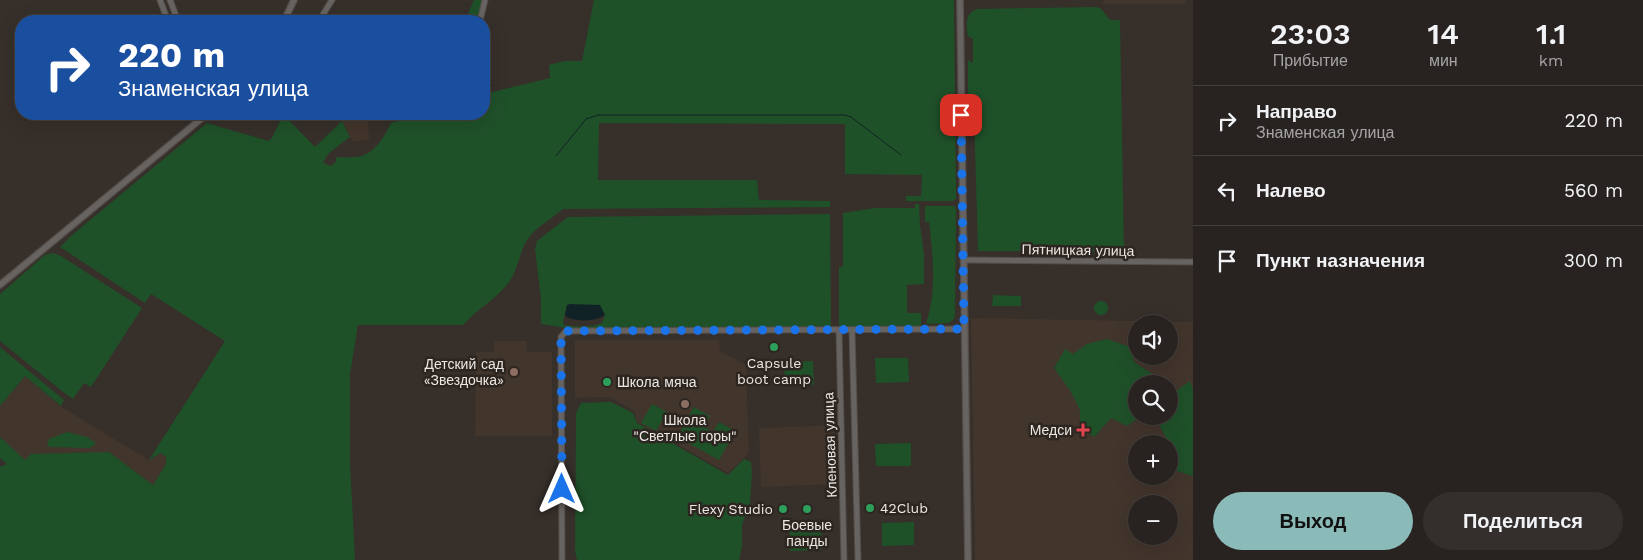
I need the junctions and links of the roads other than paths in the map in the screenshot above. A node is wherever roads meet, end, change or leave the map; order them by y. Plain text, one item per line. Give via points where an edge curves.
1 (160, 0) edge
2 (170, 0) edge
3 (294, 0) edge
4 (332, 0) edge
5 (485, 0) edge
6 (960, 0) edge
7 (166, 15) edge
8 (176, 15) edge
9 (287, 15) edge
10 (323, 15) edge
11 (481, 15) edge
12 (199, 120) edge
13 (964, 260) junction
14 (1193, 262) edge
15 (0, 285) edge
16 (964, 329) junction
17 (839, 330) junction
18 (852, 330) junction
19 (562, 560) edge
20 (844, 560) edge
21 (858, 560) edge
22 (968, 560) edge

1 - 7 street
2 - 8 street
3 - 9 street
4 - 10 street
5 - 11 street
6 - 13 street
12 - 15 street
13 - 14 street, Пятницкая улица
13 - 16 street
16 - 18 street
16 - 22 street
17 - 18 street
17 - 19 street via 568,330 564,333 561,337
17 - 20 street, Кленовая улица
18 - 21 street, Кленовая улица

